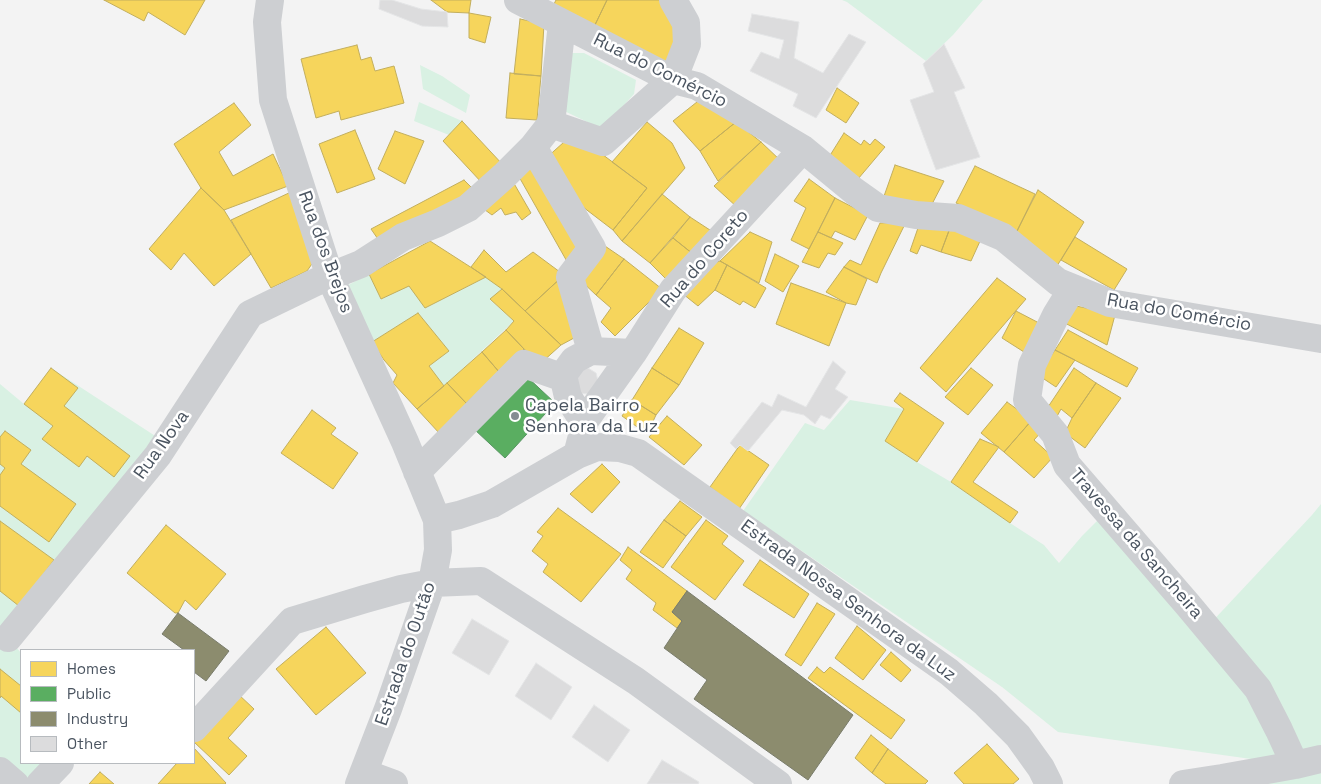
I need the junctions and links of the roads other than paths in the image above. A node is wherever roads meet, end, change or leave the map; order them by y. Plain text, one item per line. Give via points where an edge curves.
1 (270, 0) edge
2 (518, 0) edge
3 (673, 0) edge
4 (562, 23) junction
5 (674, 80) junction
6 (551, 124) junction
7 (533, 147) junction
8 (803, 149) junction
9 (330, 277) junction
10 (1072, 289) junction
11 (1321, 339) edge
12 (591, 351) junction
13 (633, 353) junction
14 (564, 378) junction
15 (584, 422) junction
16 (577, 455) junction
17 (417, 472) junction
18 (437, 520) junction
19 (432, 582) junction
20 (10, 641) edge
21 (195, 727) edge
22 (1321, 759) edge
23 (59, 764) edge
24 (1295, 765) junction
25 (0, 771) edge
26 (361, 779) edge
27 (15, 784) edge
28 (40, 784) edge
29 (394, 784) edge
30 (778, 784) edge
31 (1049, 784) edge
32 (1183, 784) edge

1 - 9 street, Rua dos Brejos via 267,22 273,100
2 - 4 street, Rua do Comércio
3 - 5 street via 686,23 687,44
4 - 5 street, Rua do Comércio
4 - 6 street
5 - 6 street via 602,142
5 - 8 street, Rua do Comércio via 697,86
6 - 7 street, Rua Nova
7 - 9 street, Rua Nova via 468,208 403,237 361,264
7 - 12 street via 592,248 570,277
8 - 10 street, Rua do Comércio via 878,208 958,218 1003,238 1058,282
8 - 13 street, Rua do Coreto via 673,290
9 - 17 street, Rua dos Brejos
9 - 20 street, Rua Nova via 250,314 158,455
10 - 11 street, Rua do Comércio via 1110,303
10 - 24 street, Travessa da Sancheira via 1032,365 1027,400 1055,434 1067,465 1258,689
12 - 13 street
12 - 14 street via 574,360
13 - 15 street, Rua do Coreto
14 - 15 street via 568,397
14 - 17 street via 524,364
15 - 16 street, Rua do Coreto
16 - 18 street, Estrada Nossa Senhora da Luz via 492,504
16 - 31 street, Estrada Nossa Senhora da Luz via 596,447 638,453 949,672 1018,736
17 - 18 street, Rua dos Brejos
18 - 19 street, Estrada do Outão via 438,550
19 - 21 street via 365,598 292,621
19 - 26 street, Estrada do Outão
19 - 30 street via 481,581 636,682
22 - 24 street
23 - 28 street
24 - 32 street
25 - 27 street
26 - 29 street

